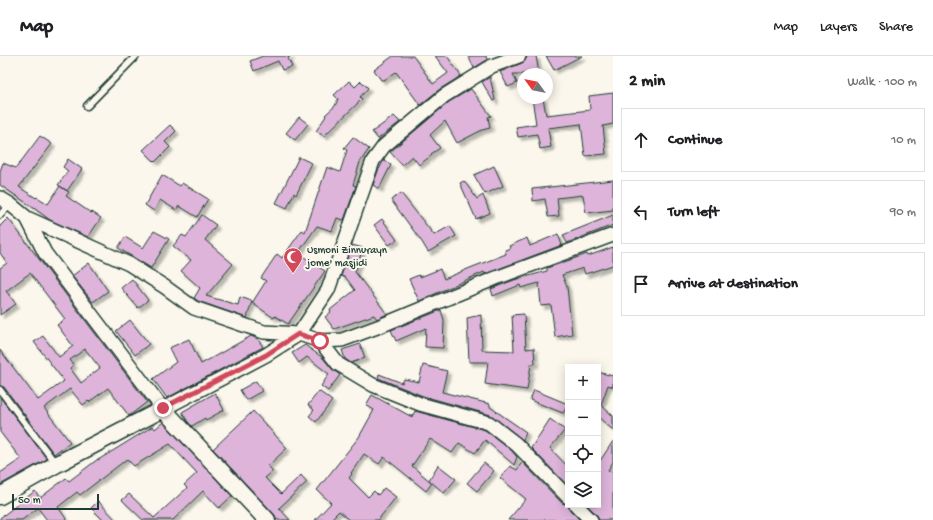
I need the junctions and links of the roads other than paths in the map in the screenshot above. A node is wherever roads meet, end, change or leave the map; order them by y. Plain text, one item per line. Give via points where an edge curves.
1 (136, 56) edge
2 (519, 56) edge
3 (87, 106) dead end
4 (5, 201) edge
5 (0, 215) edge
6 (27, 218) junction
7 (613, 235) edge
8 (298, 334) junction
9 (320, 341) junction
10 (0, 390) edge
11 (163, 408) junction
12 (57, 464) junction
13 (565, 494) edge
14 (0, 496) edge
15 (579, 508) edge
16 (267, 520) edge
17 (591, 520) edge

1 - 3 lane
2 - 8 street via 492,66 444,96 380,151 373,161 328,290
4 - 5 lane
4 - 6 street
6 - 8 street via 129,264 194,308 264,332
6 - 11 street via 45,253
7 - 9 street via 496,278 342,340
8 - 9 street
8 - 11 street via 266,355
9 - 13 street via 338,364 373,385 420,404 489,423 516,444
10 - 12 lane
11 - 12 street
11 - 16 street
12 - 14 street
15 - 17 street

